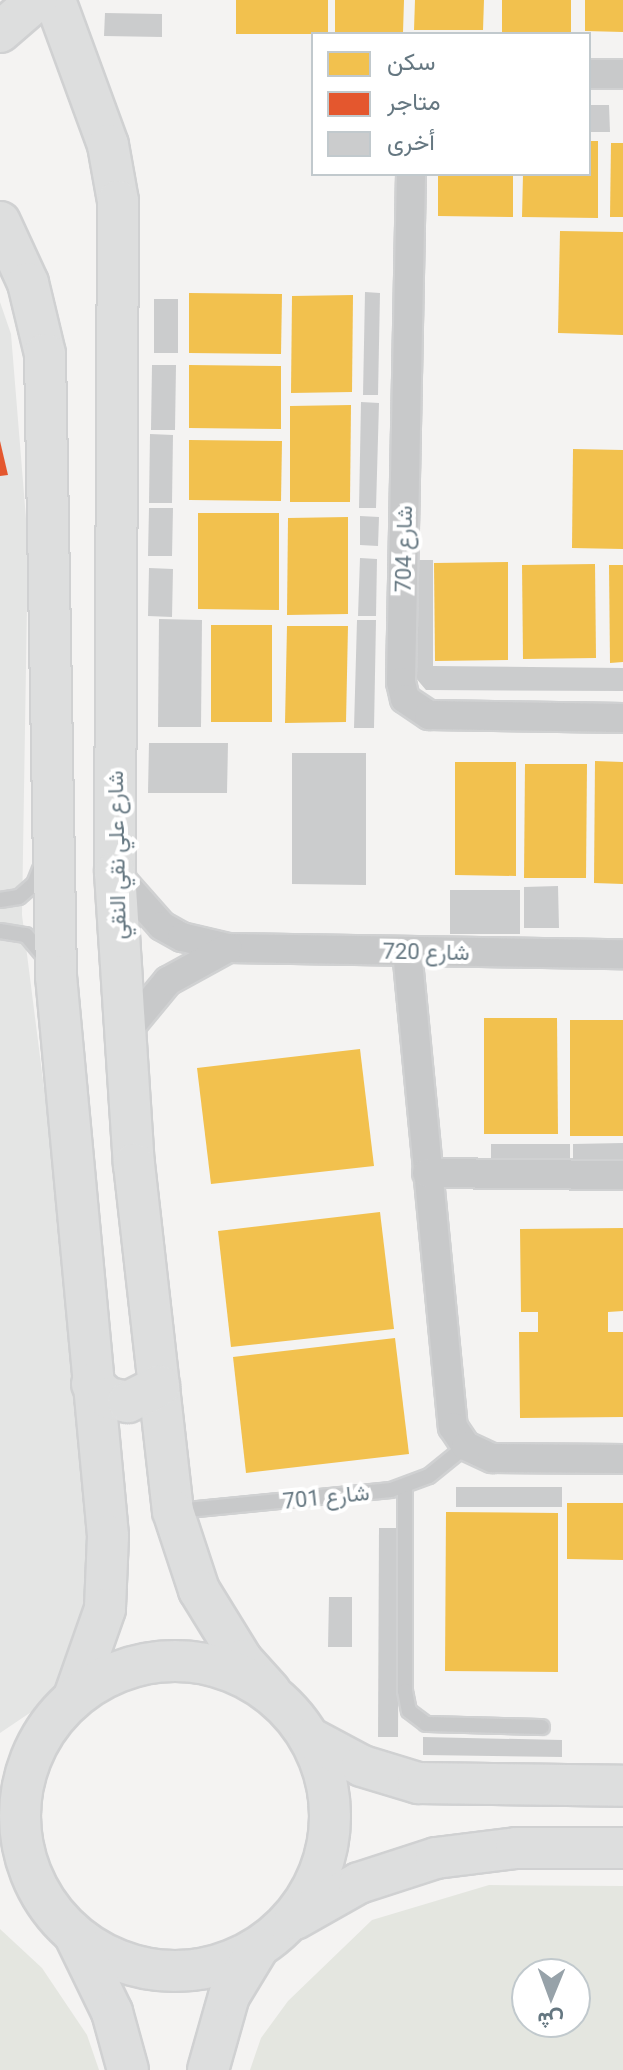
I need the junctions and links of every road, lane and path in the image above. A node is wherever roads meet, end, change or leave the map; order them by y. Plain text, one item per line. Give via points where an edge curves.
1 (37, 0) edge
2 (55, 0) edge
3 (0, 32) edge
4 (591, 74) edge
5 (623, 74) edge
6 (411, 176) edge
7 (0, 222) edge
8 (623, 718) edge
9 (54, 831) junction
10 (115, 873) junction
11 (0, 900) edge
12 (0, 931) edge
13 (228, 948) junction
14 (407, 951) junction
15 (623, 954) edge
16 (56, 976) junction
17 (124, 1034) junction
18 (427, 1173) junction
19 (623, 1175) edge
20 (92, 1384) junction
21 (159, 1386) junction
22 (466, 1446) junction
23 (623, 1459) edge
24 (405, 1486) junction
25 (173, 1511) junction
26 (270, 1691) junction
27 (61, 1711) junction
28 (542, 1727) dead end
29 (310, 1738) junction
30 (0, 1749) edge
31 (612, 1786) edge
32 (608, 1848) edge
33 (0, 1881) edge
34 (48, 1907) junction
35 (288, 1923) junction
36 (75, 1936) junction
37 (258, 1948) junction
38 (128, 2070) edge
39 (208, 2070) edge

1 - 3 street
2 - 10 street, شارع علي نقي النقي via 108,145 118,201
4 - 5 street
6 - 8 street, شارع 704 via 401,682 405,699 429,715
7 - 9 street via 28,283 45,354
9 - 11 lane via 34,884 19,897
9 - 16 street
10 - 13 street, شارع 720 via 127,893 162,926 182,937
10 - 17 street, شارع علي نقي النقي
12 - 16 lane via 26,935
13 - 14 street, شارع 720
13 - 17 street, شارع 720 via 168,981
14 - 15 street, شارع 720
14 - 18 street
16 - 20 street
17 - 21 street, شارع علي نقي النقي
18 - 19 street
18 - 22 street via 449,1414
20 - 21 street via 108,1398 128,1402
20 - 27 street via 108,1584 98,1639
21 - 25 street, شارع علي نقي النقي
22 - 23 street via 505,1459
22 - 24 lane, شارع 701 via 441,1469
24 - 25 lane, شارع 701
24 - 28 lane via 409,1711 436,1725
25 - 26 street, شارع علي نقي النقي via 199,1590 242,1660
26 - 27 street via 206,1663 171,1660 114,1673
26 - 29 street, شارع علي نقي النقي
27 - 30 street
27 - 34 street via 29,1759 20,1797 20,1835 29,1873
29 - 31 street via 362,1766 418,1783
29 - 35 street via 326,1775 331,1815 326,1854 312,1891
31 - 32 street via 583,1818
32 - 35 street via 516,1848 436,1858 359,1883
33 - 34 street
34 - 36 street
35 - 37 street
36 - 37 street via 107,1957 157,1970 222,1965
36 - 38 street via 112,2012
37 - 39 street via 229,1996

